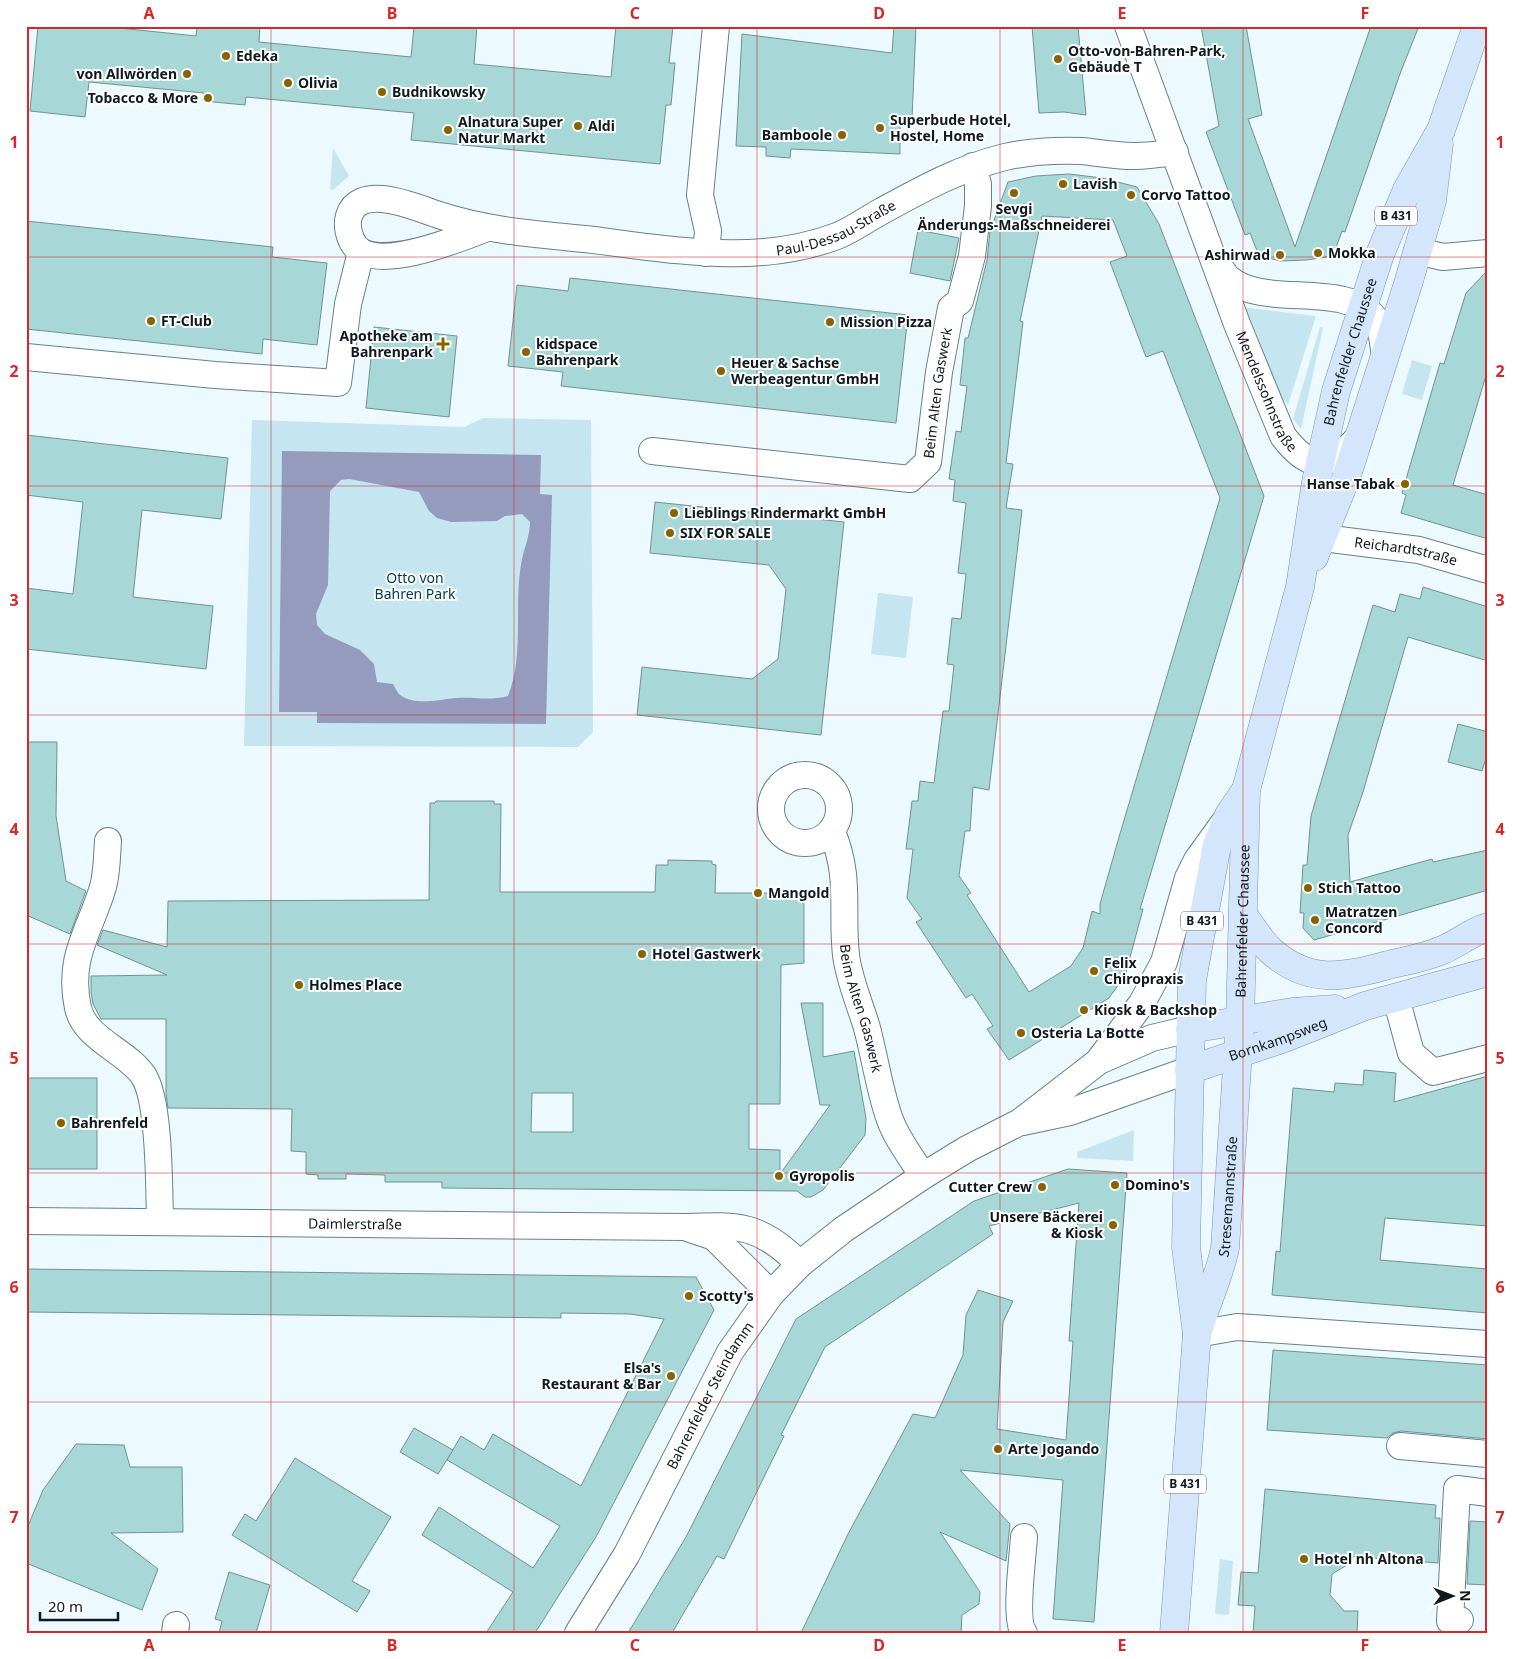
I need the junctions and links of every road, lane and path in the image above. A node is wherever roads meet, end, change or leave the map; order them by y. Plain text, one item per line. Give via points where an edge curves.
1 (716, 26) edge
2 (1128, 26) edge
3 (1477, 26) edge
4 (1441, 130) junction
5 (1175, 152) junction
6 (974, 166) junction
7 (488, 228) junction
8 (1417, 251) junction
9 (361, 252) junction
10 (706, 253) junction
11 (1488, 253) edge
12 (1214, 260) junction
13 (1362, 307) junction
14 (26, 357) edge
15 (1384, 357) junction
16 (1359, 437) junction
17 (652, 451) dead end
18 (1320, 462) junction
19 (1323, 538) junction
20 (1488, 570) edge
21 (1300, 587) junction
22 (1246, 790) junction
23 (1229, 815) junction
24 (832, 832) dead end
25 (108, 841) dead end
26 (1244, 916) junction
27 (1488, 927) edge
28 (1440, 951) junction
29 (1488, 954) edge
30 (1488, 972) edge
31 (1396, 998) junction
32 (1365, 1006) junction
33 (1240, 1022) junction
34 (1190, 1029) junction
35 (1238, 1054) junction
36 (1488, 1058) edge
37 (1099, 1061) junction
38 (1189, 1070) junction
39 (1020, 1122) junction
40 (923, 1176) junction
41 (26, 1221) edge
42 (160, 1222) junction
43 (684, 1227) junction
44 (800, 1264) junction
45 (771, 1294) junction
46 (1197, 1334) junction
47 (1488, 1344) edge
48 (1400, 1446) dead end
49 (1488, 1454) edge
50 (1488, 1493) edge
51 (1024, 1536) dead end
52 (1460, 1620) dead end
53 (578, 1633) edge
54 (1024, 1633) edge
55 (1174, 1633) edge

1 - 10 street via 700,196 708,231
2 - 5 street, Mendelssohnstraße
3 - 4 main road, Bahrenfelder Chaussee / B 431
4 - 8 main road, Bahrenfelder Chaussee / B 431 via 1432,201
4 - 13 main road, Bahrenfelder Chaussee / B 431 via 1407,190
5 - 6 street, Paul-Dessau-Straße via 1134,156 1038,151
5 - 12 street, Mendelssohnstraße
6 - 10 street, Paul-Dessau-Straße via 924,188 839,235 809,246 777,252
6 - 17 street, Beim Alten Gaswerk via 978,206 972,256 960,301 951,308 928,462 910,480
7 - 9 street, Paul-Dessau-Straße via 434,248 380,256
7 - 9 street, Paul-Dessau-Straße via 394,201 371,198 361,201 349,215 349,234
7 - 10 street, Paul-Dessau-Straße
8 - 11 street via 1444,257
8 - 15 main road, Bahrenfelder Chaussee / B 431
9 - 14 street via 348,304 338,383
12 - 13 street, Mendelssohnstraße via 1229,278 1243,286 1282,294 1332,298
12 - 18 street, Mendelssohnstraße via 1283,436 1294,450
13 - 15 street via 1376,320
13 - 18 main road, Bahrenfelder Chaussee / B 431 via 1336,391
15 - 16 main road, Bahrenfelder Chaussee / B 431
16 - 18 street via 1343,455
16 - 19 main road, Bahrenfelder Chaussee / B 431
18 - 21 main road, Bahrenfelder Chaussee / B 431
19 - 20 street, Reichardtstraße via 1419,550
19 - 21 main road, Bahrenfelder Chaussee / B 431
21 - 22 main road, Bahrenfelder Chaussee / B 431
22 - 23 main road, Bahrenfelder Chaussee / B 431
22 - 26 main road, Bahrenfelder Chaussee / B 431
23 - 34 main road, Bahrenfelder Chaussee / B 431 via 1217,845 1196,952
23 - 37 street via 1188,878 1164,962 1142,1003
24 - 40 street, Beim Alten Gaswerk via 840,849 845,874 846,955 850,977 890,1119
25 - 42 street via 104,885 79,951 76,993 81,1019 144,1075 154,1114
26 - 28 main road via 1268,948 1286,963 1302,971 1328,976 1348,975
26 - 33 main road, Bahrenfelder Chaussee / B 431
27 - 28 main road
28 - 29 main road
30 - 31 main road, Bornkampsweg
31 - 32 main road, Bornkampsweg
31 - 36 street via 1411,1053 1433,1072
32 - 33 main road, Bornkampsweg via 1293,1012
32 - 35 main road, Bornkampsweg
33 - 34 main road, Bornkampsweg
33 - 35 main road, Bahrenfelder Chaussee / B 431
34 - 37 street, Bahrenfelder Steindamm via 1152,1038
34 - 38 main road, Bahrenfelder Chaussee / B 431
35 - 38 main road, Bornkampsweg
35 - 46 main road, Stresemannstraße / B 431 via 1225,1248 1220,1272
37 - 39 street, Bahrenfelder Steindamm
38 - 39 street, Bahrenfelder Steindamm via 1070,1112
38 - 46 main road, Stresemannstraße / B 431 via 1186,1246
39 - 40 street, Bahrenfelder Steindamm
40 - 44 street, Bahrenfelder Steindamm via 844,1229
41 - 42 street, Daimlerstraße
42 - 43 street, Daimlerstraße
43 - 44 street, Daimlerstraße via 720,1226 762,1234 779,1244
43 - 45 street, Daimlerstraße via 714,1237
44 - 45 street, Bahrenfelder Steindamm
45 - 53 street, Bahrenfelder Steindamm via 730,1352 627,1554
46 - 47 street via 1237,1327
46 - 55 main road, Stresemannstraße / B 431
48 - 49 street
50 - 52 street via 1457,1489 1450,1621
51 - 54 street via 1020,1615

